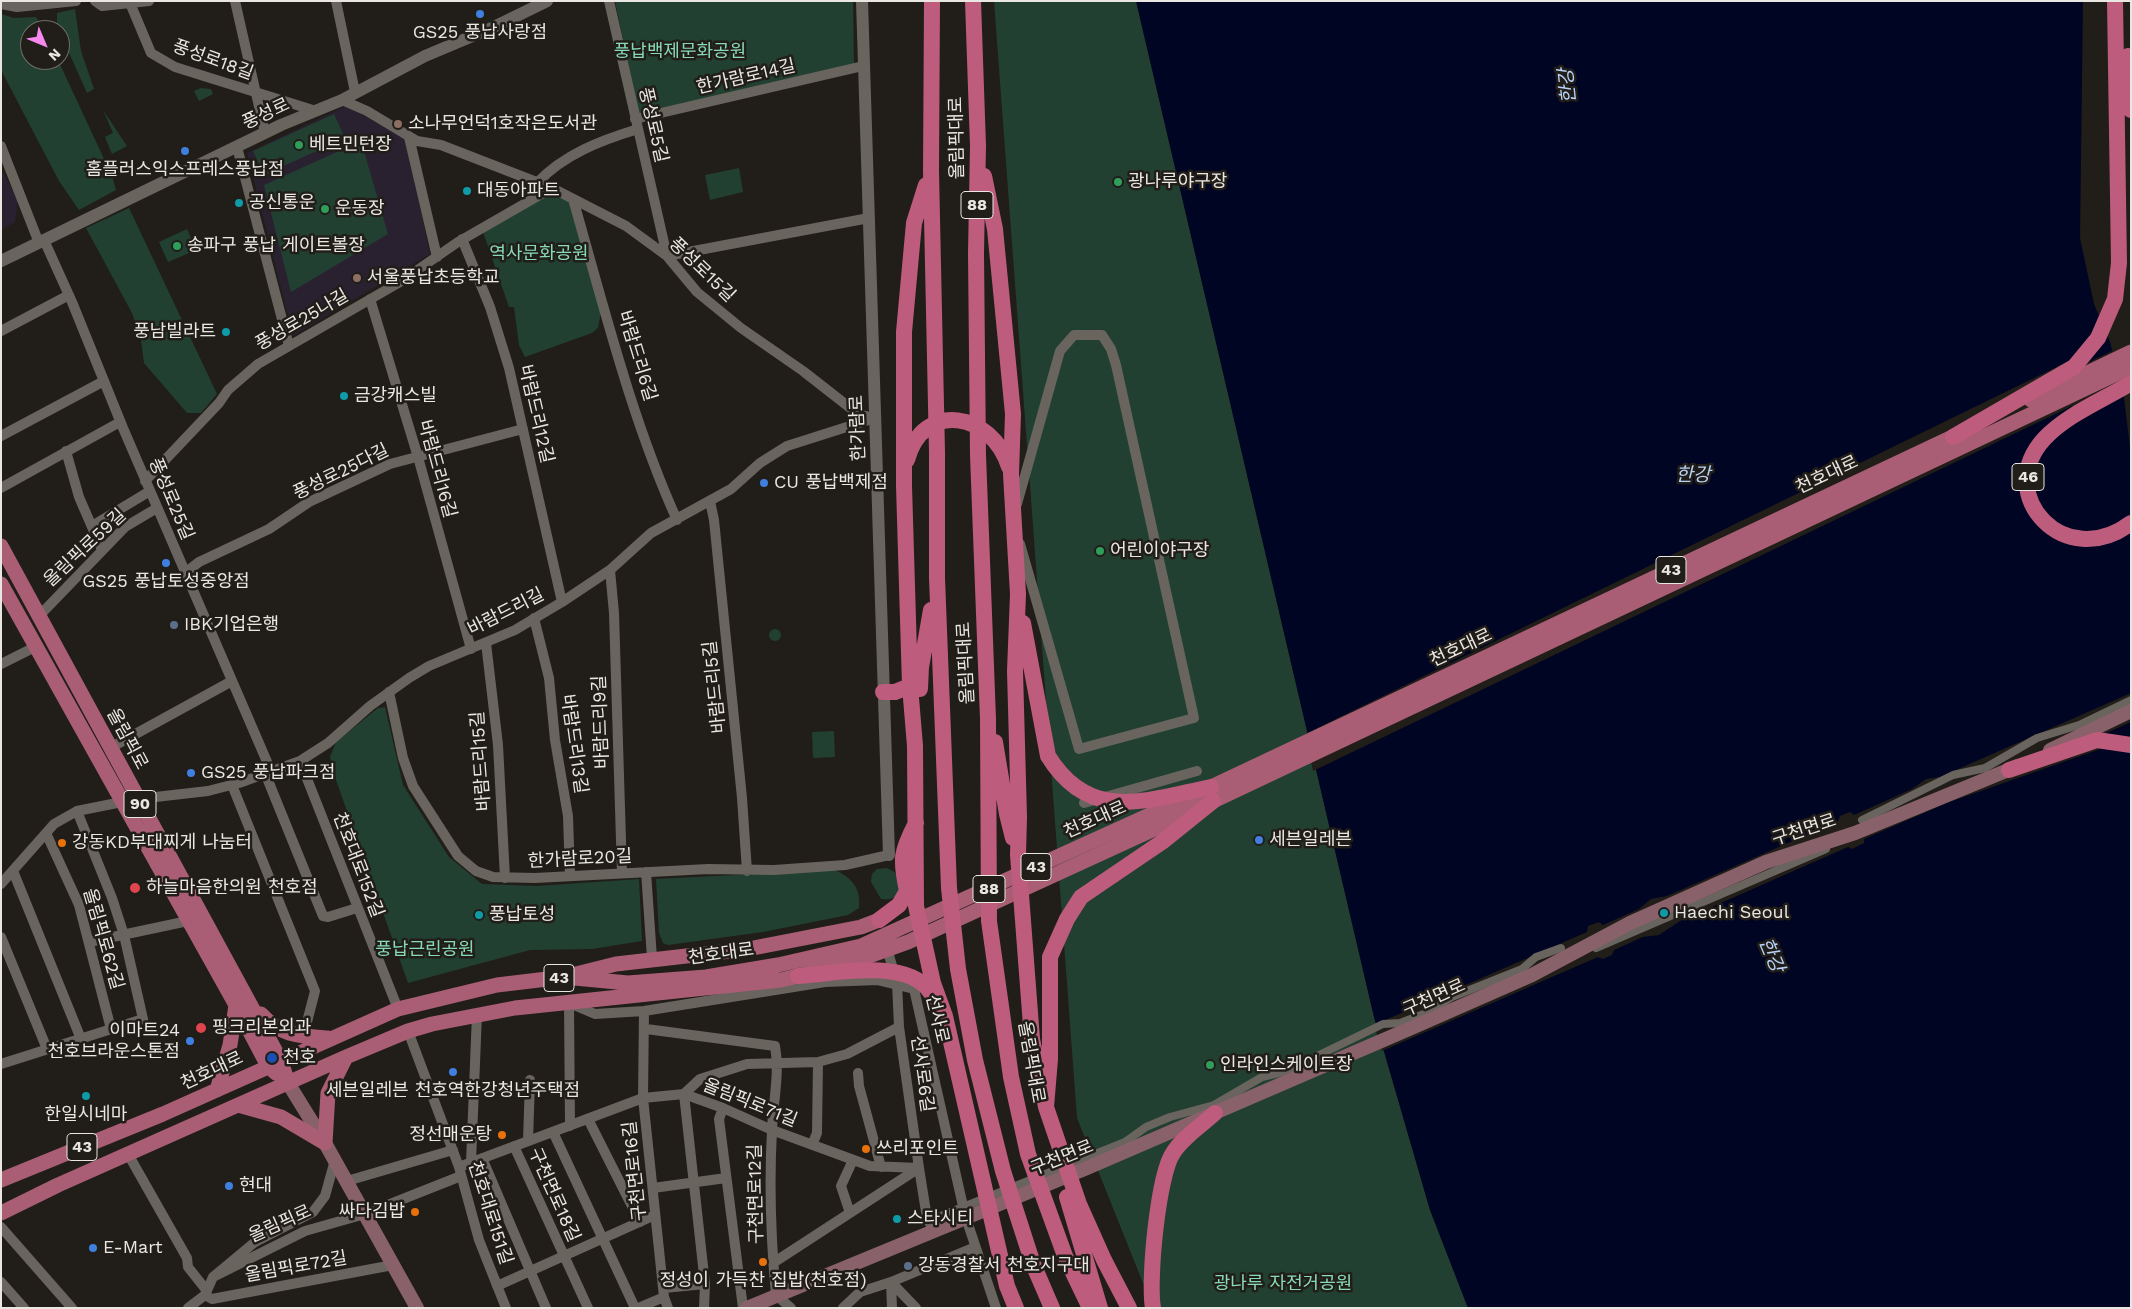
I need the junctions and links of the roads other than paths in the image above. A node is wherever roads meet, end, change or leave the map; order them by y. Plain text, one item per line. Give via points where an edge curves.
1 (76, 1) edge
2 (149, 1) edge
3 (235, 1) edge
4 (336, 1) edge
5 (547, 1) edge
6 (609, 1) edge
7 (862, 1) edge
8 (932, 1) edge
9 (973, 1) edge
10 (2115, 1) edge
11 (2124, 1) edge
12 (96, 2) edge
13 (130, 3) junction
14 (1, 4) edge
15 (863, 66) junction
16 (355, 92) junction
17 (256, 93) junction
18 (342, 100) junction
19 (2131, 110) edge
20 (316, 111) junction
21 (637, 124) junction
22 (2119, 129) junction
23 (265, 133) junction
24 (409, 137) junction
25 (1, 146) edge
26 (978, 146) junction
27 (237, 147) junction
28 (930, 171) junction
29 (537, 183) junction
30 (552, 188) junction
31 (573, 199) junction
32 (869, 218) junction
33 (462, 240) junction
34 (41, 242) junction
35 (437, 256) junction
36 (667, 256) junction
37 (2131, 260) edge
38 (1, 262) edge
39 (69, 295) junction
40 (370, 299) junction
41 (1, 331) edge
42 (289, 346) junction
43 (2131, 352) edge
44 (2131, 368) edge
45 (104, 381) junction
46 (2131, 383) edge
47 (875, 418) junction
48 (120, 422) junction
49 (523, 429) junction
50 (1, 436) edge
51 (1953, 437) junction
52 (66, 451) junction
53 (418, 457) junction
54 (1011, 474) junction
55 (145, 481) junction
56 (904, 486) junction
57 (1, 488) edge
58 (150, 491) junction
59 (710, 501) junction
60 (157, 508) junction
61 (1014, 518) junction
62 (677, 520) junction
63 (2131, 523) edge
64 (92, 526) junction
65 (1, 546) edge
66 (102, 550) junction
67 (610, 570) junction
68 (185, 573) junction
69 (937, 578) junction
70 (1, 584) edge
71 (1018, 594) junction
72 (562, 602) junction
73 (39, 616) junction
74 (534, 618) junction
75 (486, 643) junction
76 (35, 647) junction
77 (471, 649) junction
78 (1, 664) edge
79 (232, 681) junction
80 (910, 686) junction
81 (389, 692) junction
82 (883, 692) junction
83 (2131, 700) edge
84 (2131, 711) edge
85 (988, 719) junction
86 (2131, 745) edge
87 (915, 746) junction
88 (110, 748) junction
89 (300, 761) junction
90 (2009, 770) junction
91 (1197, 771) dead end
92 (268, 772) junction
93 (232, 785) junction
94 (1212, 794) junction
95 (138, 799) junction
96 (122, 802) junction
97 (1084, 803) dead end
98 (77, 811) junction
99 (1862, 820) dead end
100 (917, 821) junction
101 (1868, 832) dead end
102 (46, 833) junction
103 (1018, 855) junction
104 (895, 860) junction
105 (13, 871) junction
106 (747, 871) junction
107 (646, 872) junction
108 (622, 873) junction
109 (570, 876) junction
110 (505, 878) junction
111 (1, 884) edge
112 (907, 891) junction
113 (916, 906) junction
114 (357, 908) junction
115 (879, 920) junction
116 (188, 921) junction
117 (124, 935) junction
118 (1, 937) edge
119 (89, 942) junction
120 (1560, 948) dead end
121 (652, 958) junction
122 (865, 958) junction
123 (1567, 962) dead end
124 (798, 976) joint
125 (564, 977) junction
126 (898, 983) junction
127 (914, 990) junction
128 (569, 1003) junction
129 (241, 1005) junction
130 (398, 1009) junction
131 (644, 1011) junction
132 (476, 1014) junction
133 (942, 1015) junction
134 (307, 1022) dead end
135 (899, 1027) junction
136 (111, 1029) junction
137 (646, 1029) junction
138 (408, 1031) junction
139 (329, 1038) junction
140 (81, 1039) junction
141 (47, 1049) junction
142 (346, 1057) junction
143 (818, 1062) junction
144 (274, 1063) junction
145 (1, 1064) edge
146 (778, 1064) junction
147 (858, 1073) dead end
148 (530, 1080) dead end
149 (288, 1083) junction
150 (217, 1090) junction
151 (684, 1094) junction
152 (644, 1098) junction
153 (238, 1105) junction
154 (723, 1108) junction
155 (1048, 1112) junction
156 (1214, 1114) junction
157 (588, 1119) junction
158 (570, 1126) junction
159 (772, 1130) junction
160 (553, 1132) junction
161 (528, 1141) junction
162 (325, 1143) junction
163 (812, 1145) junction
164 (514, 1146) junction
165 (453, 1150) junction
166 (128, 1154) junction
167 (482, 1158) junction
168 (335, 1160) junction
169 (853, 1160) junction
170 (471, 1162) junction
171 (881, 1167) junction
172 (919, 1168) junction
173 (460, 1171) junction
174 (726, 1178) junction
175 (1, 1180) edge
176 (347, 1181) junction
177 (694, 1183) junction
178 (653, 1188) junction
179 (1, 1212) edge
180 (850, 1213) junction
181 (365, 1214) junction
182 (655, 1215) junction
183 (640, 1222) junction
184 (941, 1224) junction
185 (1, 1226) edge
186 (602, 1239) junction
187 (975, 1247) junction
188 (564, 1256) junction
189 (773, 1263) junction
190 (393, 1266) junction
191 (530, 1272) junction
192 (213, 1277) junction
193 (1, 1282) edge
194 (891, 1282) junction
195 (705, 1284) junction
196 (497, 1286) junction
197 (1007, 1286) junction
198 (664, 1292) junction
199 (206, 1293) junction
200 (776, 1295) junction
201 (748, 1307) edge
202 (24, 1308) edge
203 (72, 1308) edge
204 (188, 1308) edge
205 (417, 1308) edge
206 (506, 1308) edge
207 (546, 1308) edge
208 (588, 1308) edge
209 (637, 1308) edge
210 (668, 1308) edge
211 (704, 1308) edge
212 (791, 1308) edge
213 (843, 1308) edge
214 (892, 1308) edge
215 (916, 1308) edge
216 (996, 1308) edge
217 (1005, 1308) edge
218 (1016, 1308) edge
219 (1052, 1308) edge
220 (1090, 1308) edge
221 (1100, 1308) edge
222 (1129, 1308) edge
223 (1153, 1308) edge

1 - 14 street via 17,7
2 - 13 street
3 - 17 street
4 - 16 street
5 - 16 street, 풍성로 via 425,56
6 - 21 street, 풍성로5길
7 - 15 street, 한가람로
8 - 28 highway, 올림픽대로 / 88
9 - 26 highway, 올림픽대로 / 88
10 - 22 highway
11 - 19 highway
12 - 13 street via 102,6
13 - 17 street, 풍성로18길 via 151,53 175,67
15 - 21 street, 한가람로14길
15 - 32 street, 한가람로
16 - 18 street, 풍성로
17 - 20 street, 풍성로18길
17 - 23 street
18 - 20 street, 풍성로
18 - 24 street, 풍성로15길
20 - 23 street, 풍성로
21 - 29 street, 한가람로14길 via 598,141 547,173
21 - 36 street, 풍성로5길
22 - 37 highway
22 - 51 highway via 2119,263 2115,299 2098,338 2074,367
23 - 27 street, 풍성로
24 - 29 street, 풍성로15길 via 442,144
24 - 35 street
25 - 34 street, 풍성로25길
26 - 54 highway via 995,229 1008,350 1013,414
26 - 85 highway, 올림픽대로 / 88 via 978,455
27 - 34 street, 풍성로
27 - 42 street
28 - 56 highway via 914,223 904,332
28 - 69 highway, 올림픽대로 / 88
29 - 30 street, 풍성로15길
30 - 31 street, 풍성로15길
30 - 33 street, 풍성로25나길
31 - 36 street, 풍성로15길 via 626,226
31 - 62 street, 바람드리6길 via 621,362 659,479
32 - 36 street
32 - 47 street, 한가람로
33 - 35 street, 풍성로25나길
33 - 49 street, 바람드리12길 via 490,307
34 - 38 street, 풍성로
34 - 39 street, 풍성로25길
35 - 40 street, 풍성로25나길
36 - 47 street, 풍성로15길 via 697,292 741,328 858,414
39 - 41 street
39 - 45 street, 풍성로25길
40 - 42 street, 풍성로25나길
40 - 53 street, 바람드리16길
42 - 55 street, 풍성로25나길 via 258,364 228,390
43 - 51 main road, 천호대로 / 43
44 - 94 main road, 천호대로 / 43
45 - 48 street, 풍성로25길
45 - 50 street
46 - 63 highway, 46 via 2044,439 2030,459 2027,482 2033,508 2048,527 2070,538 2093,540 2117,533
47 - 59 street, 바람드리길 via 787,446
47 - 82 street, 한가람로
48 - 52 street
48 - 55 street, 풍성로25길
49 - 53 street, 풍성로25다길
49 - 72 street, 바람드리12길
51 - 94 main road, 천호대로 / 43
52 - 57 street
52 - 64 street via 79,497
53 - 68 street, 풍성로25다길 via 390,464 309,502 269,529 199,562
53 - 77 street, 바람드리16길
54 - 56 highway via 1000,445 992,435 972,423 954,420 935,424 917,437 907,459
54 - 61 highway
55 - 58 street, 풍성로25길
56 - 80 highway
58 - 60 street, 풍성로25길
58 - 64 street
59 - 62 street, 바람드리길
59 - 106 street, 바람드리5길
60 - 66 street, 올림픽로59길 via 126,527
60 - 68 street, 풍성로25길
61 - 61 street via 1060,351 1074,334 1102,335 1116,365 1194,718 1079,749
61 - 71 highway
62 - 67 street, 바람드리길 via 651,533
64 - 66 street
65 - 73 main road, 올림픽로 / 90
66 - 73 street, 올림픽로59길
67 - 72 street, 바람드리길
67 - 108 street, 바람드리9길
68 - 79 street, 풍성로25길
69 - 87 highway via 921,667
69 - 219 highway, 올림픽대로 / 88 via 949,888 958,969 975,1060 1003,1171 1033,1264
70 - 76 main road, 올림픽로 / 90
71 - 94 highway via 1048,756 1058,773 1091,797 1122,803
71 - 103 highway via 1015,671
72 - 74 street, 바람드리길
73 - 88 main road, 올림픽로 / 90
74 - 75 street, 바람드리길
74 - 109 street, 바람드리13길 via 549,678 555,740 568,816
75 - 77 street, 바람드리길
75 - 110 street, 바람드리15길 via 498,745
76 - 78 street
76 - 96 main road, 올림픽로 / 90
77 - 81 street, 바람드리길 via 429,666
79 - 88 street
79 - 92 street, 풍성로25길
80 - 82 highway via 895,692
80 - 87 highway
81 - 89 street, 바람드리길 via 328,743
81 - 110 street, 한가람로20길 via 403,758 413,786 458,856 476,871
82 - 104 street, 한가람로
83 - 99 street via 2079,725 2037,738 1986,768 1953,775
84 - 90 main road, 구천면로
85 - 103 highway via 999,756 1007,814
85 - 220 highway, 올림픽대로 / 88 via 989,921 1012,1077 1028,1154 1065,1256
86 - 90 highway via 2097,740
87 - 100 highway
88 - 95 main road, 올림픽로 / 90
89 - 92 street, 바람드리길
89 - 114 street, 천호대로152길
90 - 156 main road, 구천면로 via 1855,833 1766,862 1630,923 1532,975
91 - 97 street
92 - 93 street, 바람드리길
92 - 114 street, 풍성로25길 via 323,916
93 - 95 street, 바람드리길
93 - 134 street via 315,991
94 - 122 main road, 천호대로 / 43 via 908,942
94 - 155 highway via 1162,842 1081,898 1067,919 1050,957
95 - 129 main road, 올림픽로 / 90
96 - 98 street
96 - 116 main road, 올림픽로 / 90
98 - 102 street via 54,824
98 - 117 street, 올림픽로62길
100 - 104 highway
100 - 113 highway
101 - 123 street
102 - 105 street
102 - 119 street, 올림픽로62길 via 79,905
103 - 155 highway via 1032,1039
104 - 106 street, 한가람로20길
104 - 112 highway
105 - 111 street
105 - 140 street
106 - 107 street, 한가람로20길
107 - 108 street, 한가람로20길
107 - 121 street
108 - 109 street, 한가람로20길
109 - 110 street, 한가람로20길
112 - 113 highway
112 - 115 highway via 899,905
113 - 133 highway
114 - 130 street, 천호대로152길
115 - 121 main road via 862,927 748,949
115 - 126 street, 선사로6길
116 - 117 street
116 - 129 main road, 올림픽로 / 90
117 - 119 street
117 - 136 street, 올림픽로62길 via 143,1019
118 - 141 street
119 - 136 street, 올림픽로62길
120 - 184 street via 1536,957 1522,968 1452,996 1429,1012 1400,1023 1383,1024 1319,1055 1312,1062 1262,1077 1214,1105 1170,1116 1125,1142
121 - 125 main road
122 - 124 highway
122 - 125 main road, 천호대로 / 43 via 778,965 706,977 628,982
122 - 133 highway via 920,980 930,990
124 - 128 main road, 천호대로 / 43 via 705,990
125 - 130 main road, 천호대로 / 43 via 497,985
126 - 127 street, 선사로
126 - 131 street, 선사로 via 877,980 825,982
126 - 135 street, 선사로6길
127 - 133 highway
127 - 187 street, 선사로
128 - 131 street, 선사로 via 595,1014
128 - 132 main road, 천호대로 / 43
128 - 158 street
129 - 139 main road via 288,1034
129 - 144 main road, 올림픽로 / 90
129 - 144 main road, 올림픽로 / 90 via 259,1022
129 - 150 main road
130 - 139 main road, 천호대로 / 43
131 - 137 street, 구천면로16길
132 - 138 main road, 천호대로 / 43
132 - 170 street
133 - 197 highway
135 - 143 street via 847,1054
135 - 172 street, 선사로6길
136 - 140 street
137 - 146 street, 구천면로12길 via 775,1046
137 - 152 street, 구천면로16길
138 - 142 main road, 천호대로 / 43
138 - 165 street, 천호대로151길
139 - 144 main road, 천호대로 / 43
140 - 141 street
141 - 145 street
142 - 149 main road, 천호대로 / 43
142 - 162 main road via 328,1093
143 - 146 street
143 - 163 street, 올림픽로71길 via 817,1133
144 - 149 main road, 올림픽로 / 90
144 - 150 main road, 천호대로 / 43
146 - 151 street via 747,1064 728,1070 700,1080
146 - 159 street, 구천면로12길
147 - 171 street via 858,1086
148 - 161 street
149 - 153 main road, 천호대로
149 - 162 main road, 올림픽로 / 90
150 - 175 main road, 천호대로 / 43
151 - 152 street, 올림픽로71길
151 - 154 street, 올림픽로71길
151 - 177 street
152 - 157 street, 올림픽로71길
152 - 178 street, 구천면로16길
153 - 162 main road via 280,1117
153 - 166 main road, 천호대로
154 - 159 street, 올림픽로71길
154 - 174 street, 구천면로 via 719,1119
155 - 221 highway via 1051,1142
155 - 222 highway via 1079,1204
156 - 184 main road, 구천면로
156 - 223 highway via 1184,1140 1168,1163 1161,1195 1151,1286
157 - 158 street, 올림픽로71길
157 - 183 street
158 - 160 street, 올림픽로71길
159 - 163 street, 올림픽로71길
159 - 189 street, 구천면로12길
160 - 161 street, 올림픽로71길
160 - 186 street
161 - 164 street, 올림픽로71길
162 - 168 main road, 올림픽로 / 90
163 - 169 street, 올림픽로71길
164 - 167 street, 올림픽로71길
164 - 188 street, 구천면로18길
165 - 173 street, 천호대로151길
165 - 176 street, 천호대로151길
166 - 179 main road, 천호대로 / 43
166 - 199 street via 187,1258 188,1267
167 - 170 street, 올림픽로71길
167 - 191 street
168 - 176 main road, 올림픽로 / 90
168 - 192 street via 325,1196 313,1212 254,1242
169 - 171 street, 올림픽로71길
169 - 180 street via 841,1186
170 - 173 street, 올림픽로71길
171 - 172 street, 올림픽로71길
172 - 180 street
172 - 184 street, 선사로6길 via 927,1218
173 - 181 street, 올림픽로71길
173 - 196 street, 천호대로151길 via 479,1240
174 - 177 street
174 - 201 street, 구천면로
176 - 181 main road, 올림픽로 / 90
177 - 178 street
177 - 195 street
178 - 182 street, 구천면로16길
180 - 189 street
181 - 190 main road, 올림픽로 / 90
181 - 192 street, 올림픽로 via 305,1230
182 - 183 street, 구천면로18길
182 - 198 street, 구천면로16길
183 - 186 street, 구천면로18길
184 - 200 main road, 구천면로
185 - 203 street
186 - 188 street, 구천면로18길
186 - 209 street
187 - 194 street
187 - 216 street, 선사로
188 - 191 street, 구천면로18길
188 - 208 street, 구천면로18길
189 - 200 street, 구천면로12길
190 - 199 street, 올림픽로72길 via 212,1299
190 - 205 main road, 올림픽로 / 90
191 - 196 street, 천호대로151길
191 - 207 street
192 - 199 street
193 - 202 street
194 - 213 street via 860,1292
194 - 214 street
194 - 215 street
195 - 198 street
195 - 211 street
196 - 206 street, 천호대로151길
197 - 217 highway
197 - 218 highway
198 - 209 street
198 - 210 street, 구천면로16길
199 - 204 street
200 - 201 main road, 구천면로
200 - 212 street

